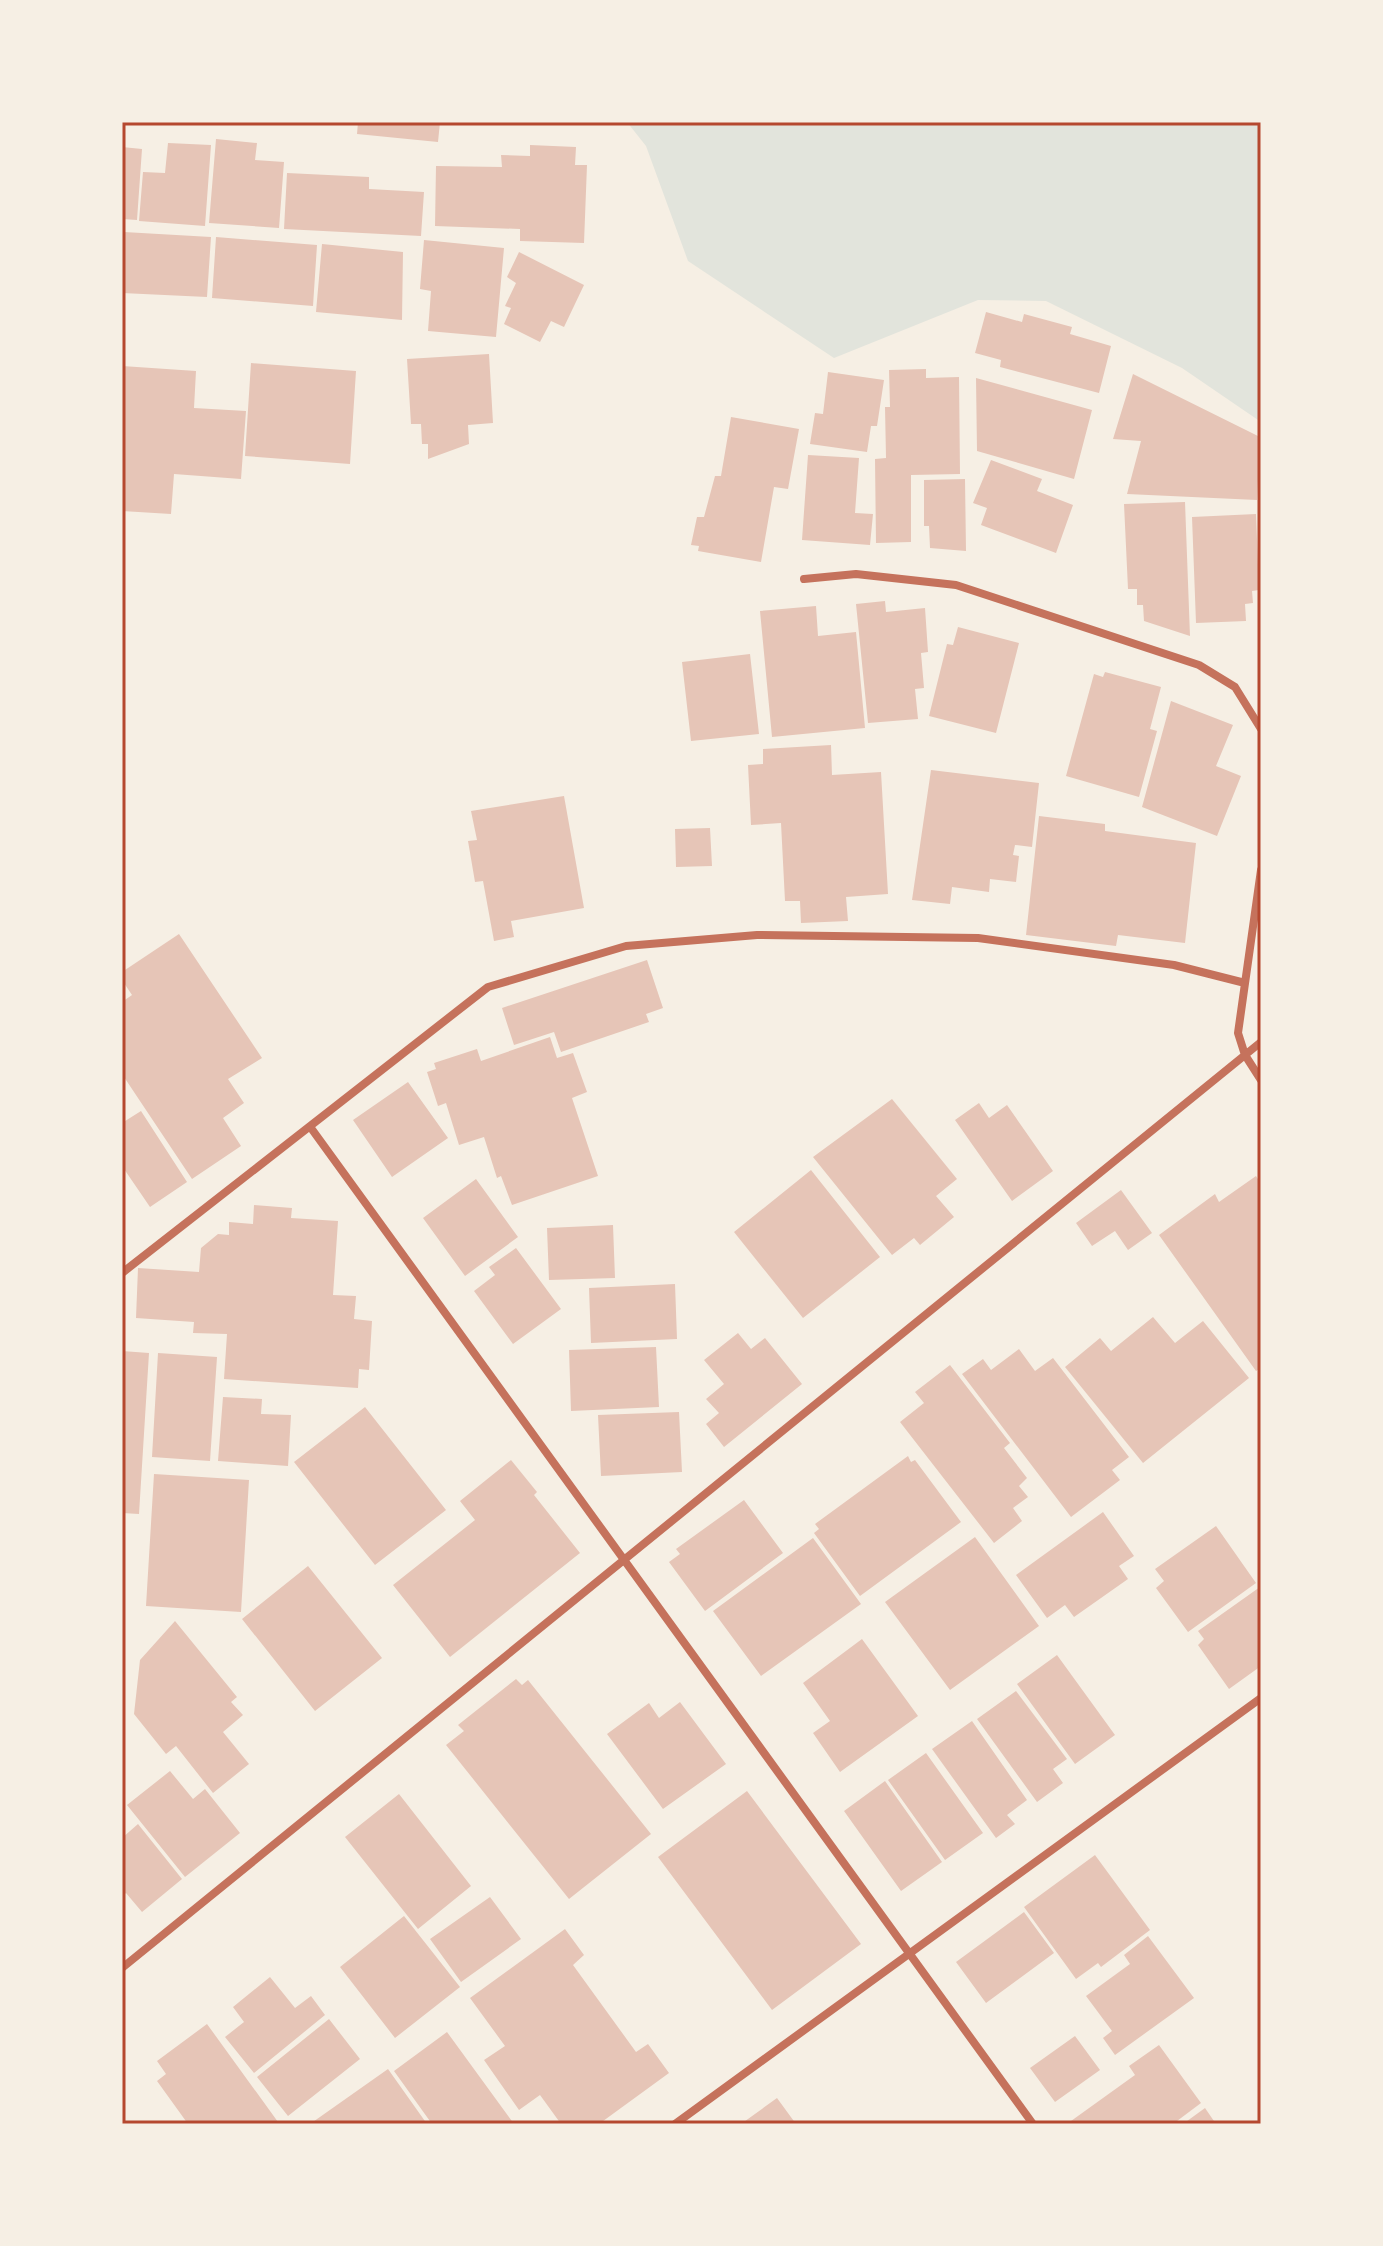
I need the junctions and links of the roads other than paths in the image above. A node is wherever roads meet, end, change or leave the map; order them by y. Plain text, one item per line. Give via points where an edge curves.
1 (804, 579) dead end
2 (1261, 729) edge
3 (1261, 870) edge
4 (1245, 983) junction
5 (1261, 1042) edge
6 (1245, 1055) junction
7 (1261, 1080) edge
8 (311, 1128) junction
9 (122, 1273) edge
10 (623, 1558) junction
11 (1261, 1698) edge
12 (911, 1952) junction
13 (122, 1968) edge
14 (675, 2124) edge
15 (1033, 2124) edge

1 - 2 street via 856,574 956,585 1199,665 1235,687
3 - 4 street
4 - 6 street via 1238,1033
4 - 8 street via 1174,965 978,938 757,935 626,946 488,987
5 - 6 street
6 - 7 street
6 - 10 street
8 - 9 street
8 - 10 street
10 - 12 street
10 - 13 street
11 - 12 street
12 - 14 street
12 - 15 street

